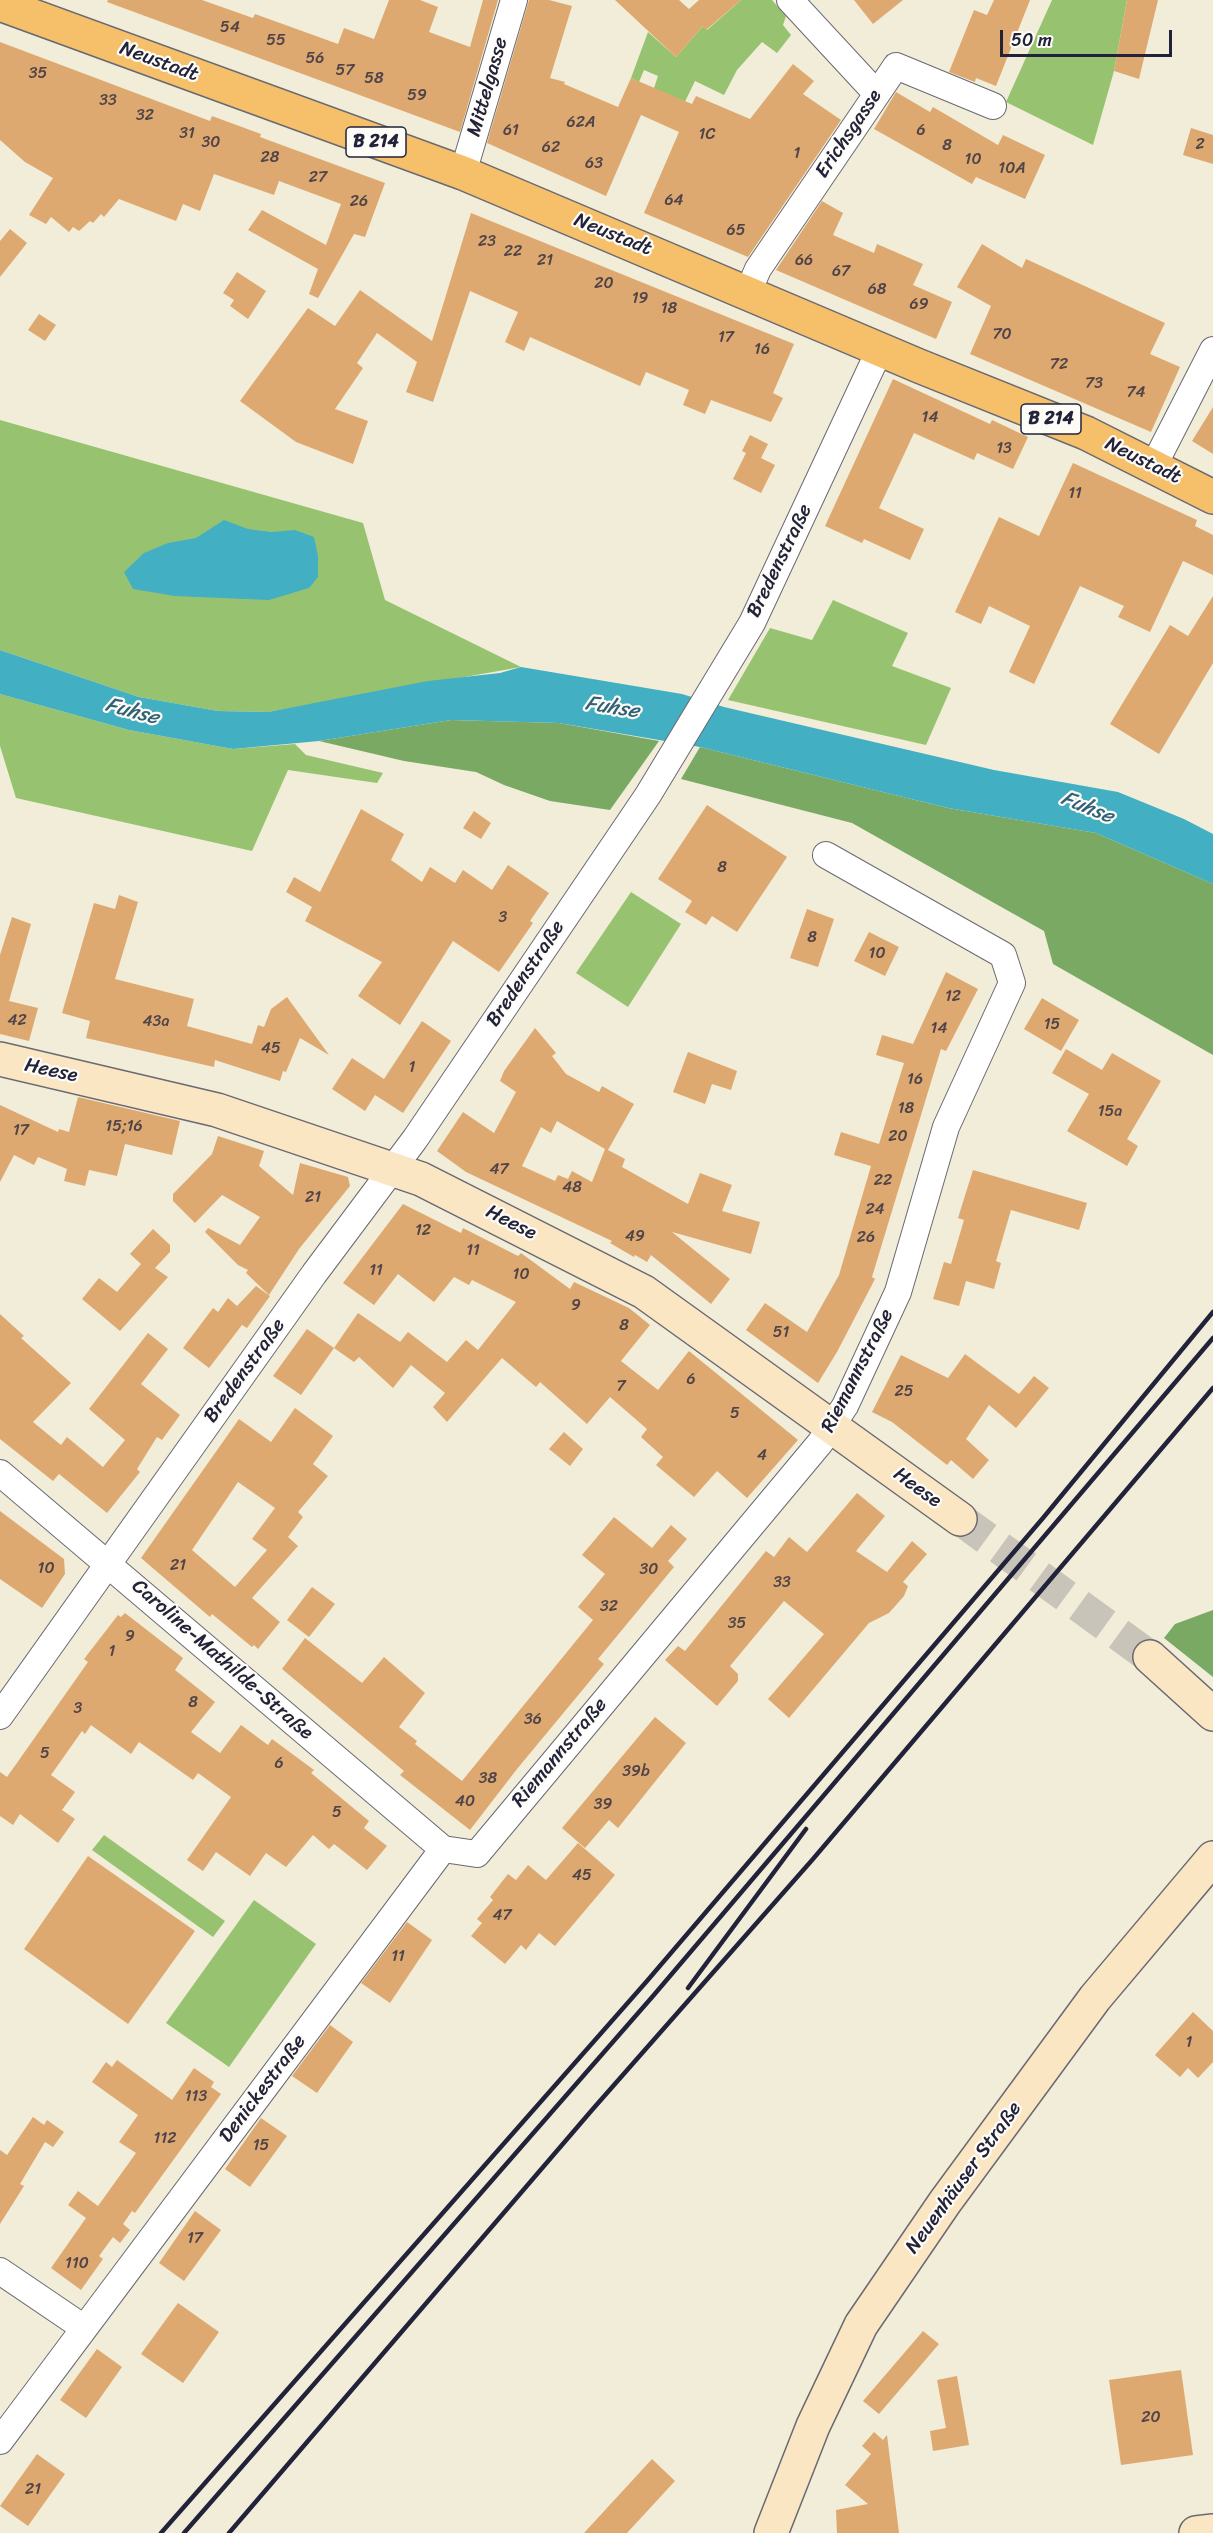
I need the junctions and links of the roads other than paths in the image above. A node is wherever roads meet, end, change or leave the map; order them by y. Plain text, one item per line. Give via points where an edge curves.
1 (514, 0) edge
2 (790, 0) edge
3 (0, 4) edge
4 (877, 94) junction
5 (993, 106) dead end
6 (463, 174) junction
7 (748, 292) junction
8 (880, 349) junction
9 (1213, 350) edge
10 (1154, 465) junction
11 (1213, 497) edge
12 (826, 855) dead end
13 (0, 1059) edge
14 (392, 1168) junction
15 (831, 1426) junction
16 (0, 1473) edge
17 (960, 1520) tunnel mouth
18 (108, 1562) junction
19 (1150, 1657) tunnel mouth
20 (1213, 1714) edge
21 (0, 1716) edge
22 (443, 1849) junction
23 (1213, 1858) edge
24 (0, 2271) edge
25 (84, 2328) junction
26 (0, 2441) edge
27 (1213, 2531) edge
28 (771, 2533) edge
29 (1196, 2533) edge

1 - 6 street, Mittelgasse
2 - 4 street
3 - 6 main road, Neustadt / B 214
4 - 5 street, Erichsgasse via 896,66
4 - 7 street, Erichsgasse via 758,269
6 - 7 main road, Neustadt / B 214
7 - 8 main road, Neustadt / B 214
8 - 10 main road, Neustadt / B 214
8 - 14 street, Bredenstraße via 752,623 663,769
9 - 10 street
10 - 11 main road, Neustadt / B 214
12 - 15 street, Riemannstraße via 1003,955 1012,983 946,1127 898,1292 845,1406
13 - 14 street, Heese via 217,1110
14 - 15 street, Heese via 644,1292
14 - 18 street, Bredenstraße
15 - 17 street, Heese
15 - 22 street, Riemannstraße via 477,1854
16 - 18 street, Caroline-Mathilde-Straße
18 - 21 street, Bredenstraße
18 - 22 street, Caroline-Mathilde-Straße
19 - 20 street
22 - 25 street, Denickestraße
23 - 28 street, Neuenhäuser Straße via 1095,1998 945,2202 861,2325 813,2426
24 - 25 street
25 - 26 street, Denickestraße
27 - 29 street

